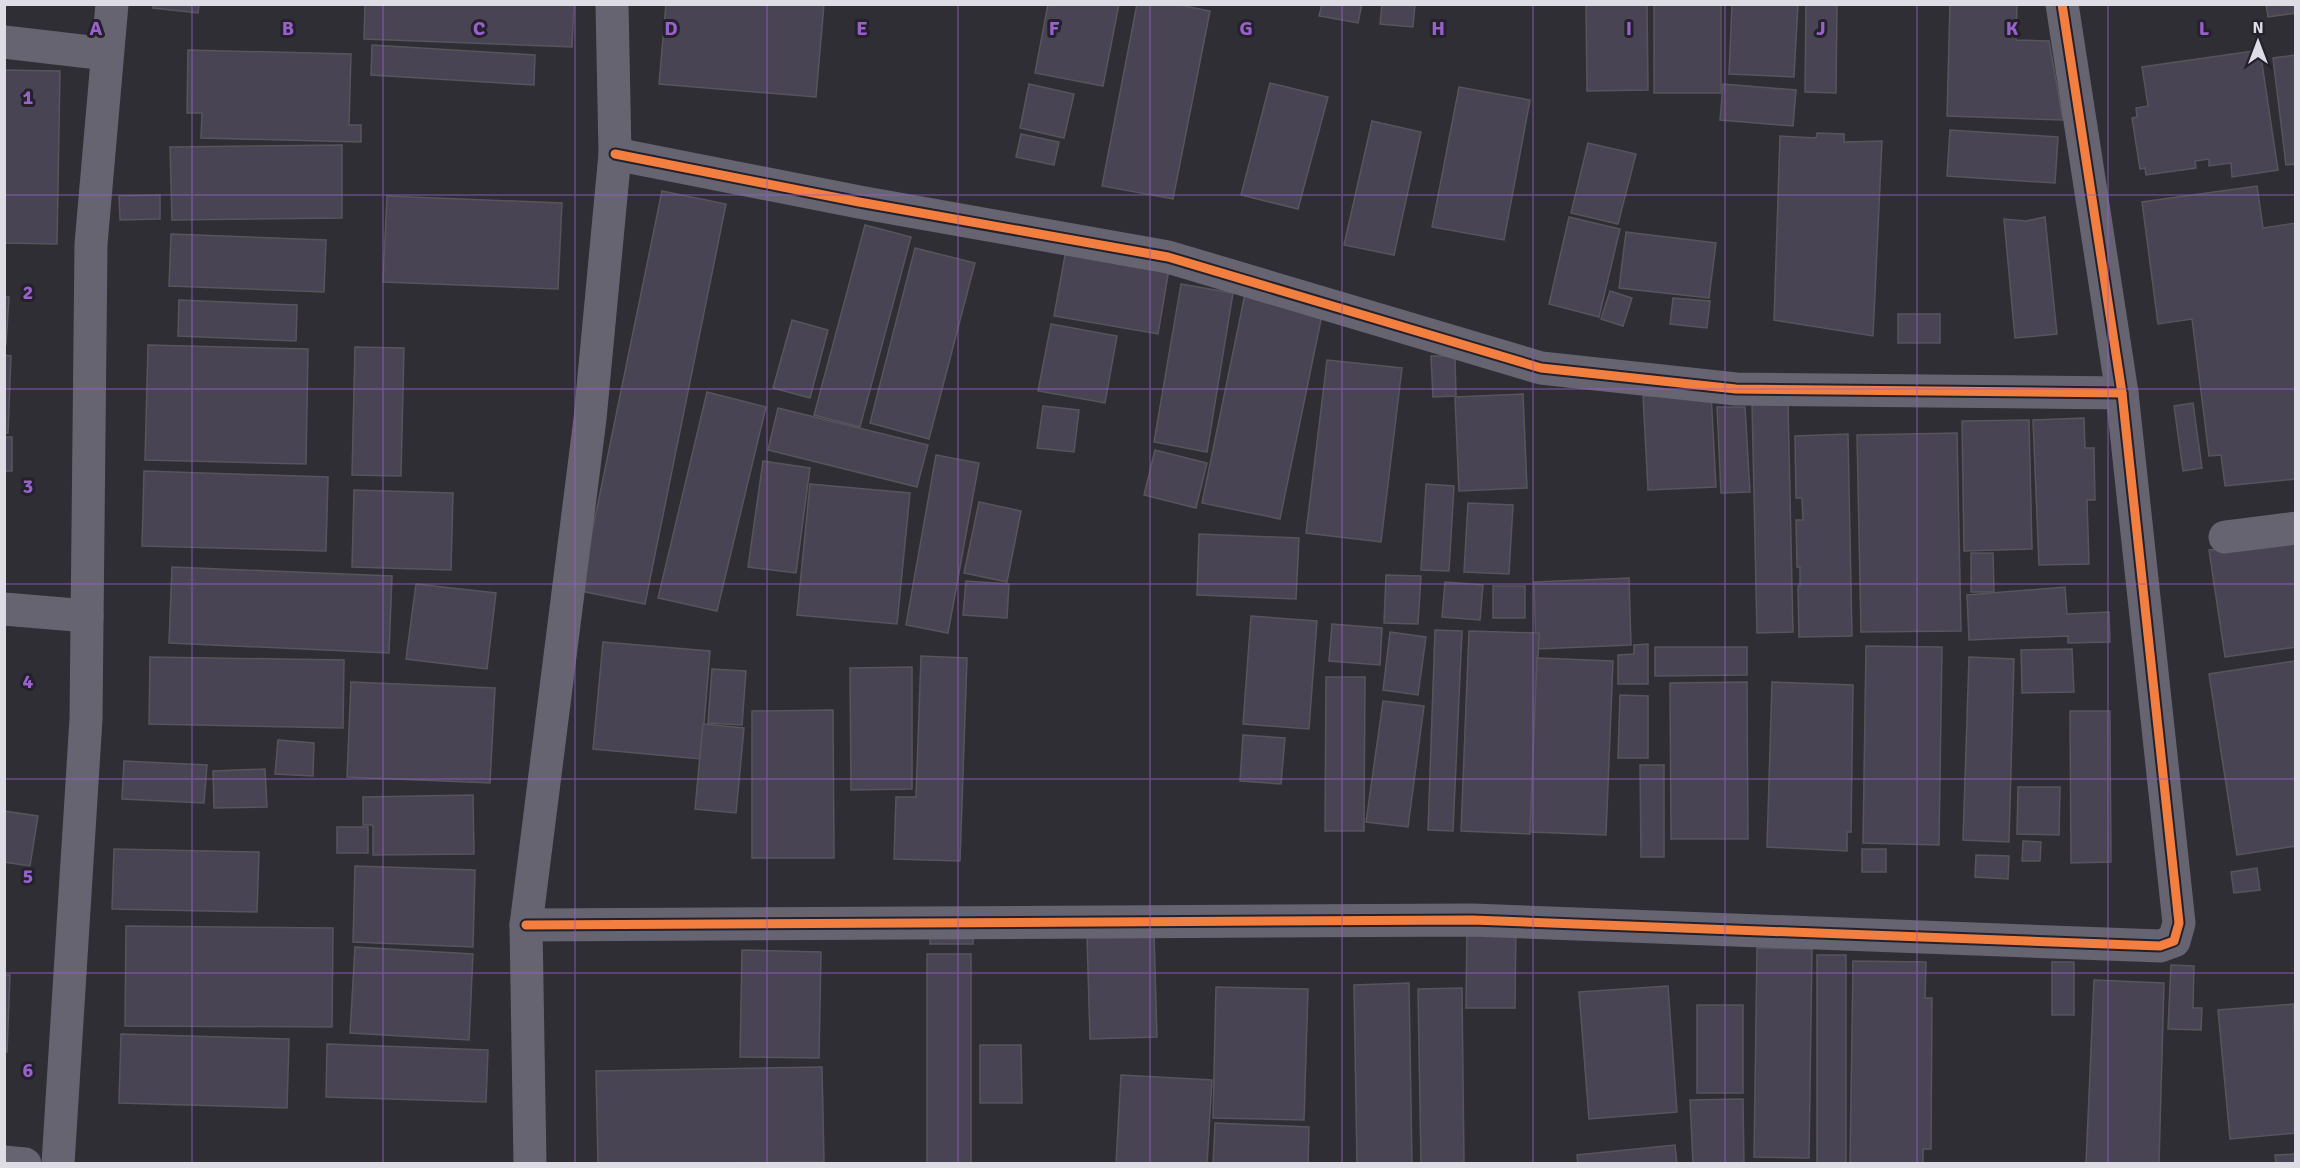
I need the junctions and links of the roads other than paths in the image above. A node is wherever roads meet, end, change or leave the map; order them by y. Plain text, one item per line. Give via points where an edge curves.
1 (112, 4) edge
2 (612, 4) edge
3 (2062, 4) edge
4 (4, 42) edge
5 (107, 54) junction
6 (615, 154) junction
7 (2122, 393) junction
8 (2295, 528) edge
9 (2225, 537) dead end
10 (4, 609) edge
11 (87, 616) junction
12 (526, 925) junction
13 (4, 1162) edge
14 (25, 1164) edge
15 (58, 1164) edge
16 (530, 1164) edge

1 - 5 street
2 - 6 street
3 - 7 street
4 - 5 street
5 - 11 street via 91,244
6 - 7 street via 1168,257 1541,368 1736,389
6 - 12 street via 590,419
7 - 12 street via 2179,923 2174,941 2160,946 1472,920
8 - 9 street
10 - 11 street
11 - 15 street via 86,719
12 - 16 street
13 - 14 street

